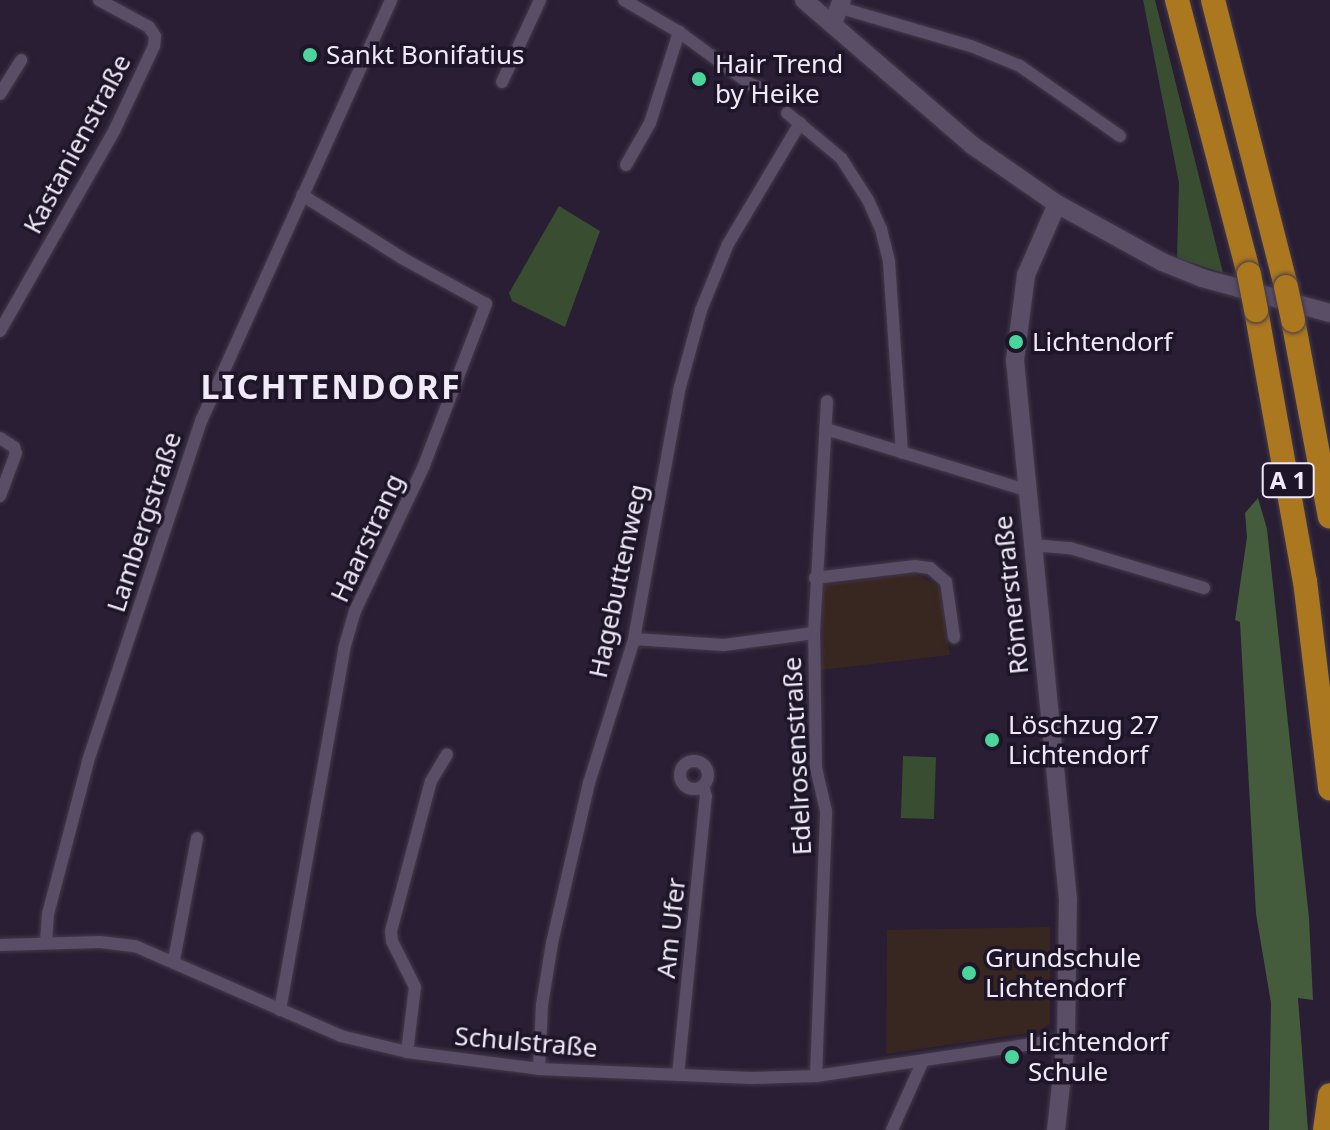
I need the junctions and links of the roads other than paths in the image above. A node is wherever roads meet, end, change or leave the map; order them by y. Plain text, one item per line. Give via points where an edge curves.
1 (99, 0) edge
2 (391, 0) edge
3 (540, 0) edge
4 (624, 0) edge
5 (804, 0) edge
6 (1177, 0) edge
7 (1213, 0) edge
8 (839, 10) edge
9 (679, 32) junction
10 (21, 60) dead end
11 (502, 82) dead end
12 (764, 89) dead end
13 (0, 94) edge
14 (787, 113) dead end
15 (800, 123) junction
16 (1120, 136) dead end
17 (626, 165) dead end
18 (302, 195) junction
19 (1057, 204) junction
20 (1330, 313) edge
21 (0, 331) edge
22 (827, 401) dead end
23 (826, 429) junction
24 (0, 438) edge
25 (902, 453) junction
26 (1026, 490) junction
27 (0, 496) edge
28 (1330, 517) edge
29 (1033, 545) junction
30 (815, 578) junction
31 (1204, 588) dead end
32 (814, 633) junction
33 (954, 637) dead end
34 (634, 639) junction
35 (447, 754) dead end
36 (703, 786) dead end
37 (1330, 789) edge
38 (197, 838) dead end
39 (46, 942) junction
40 (0, 945) edge
41 (174, 960) junction
42 (280, 1010) junction
43 (1066, 1039) junction
44 (407, 1052) junction
45 (922, 1063) junction
46 (539, 1069) junction
47 (678, 1075) junction
48 (816, 1076) junction
49 (1330, 1095) edge
50 (892, 1130) edge
51 (1056, 1130) edge
52 (1325, 1130) edge

1 - 21 street, Kastanienstraße via 149,27 154,46 115,129
2 - 18 street, Lambergstraße
3 - 11 street
4 - 9 street
5 - 8 street
6 - 37 highway, A 1, bridge via 1256,310 1305,581
7 - 28 highway, A 1, bridge via 1286,287
8 - 16 street via 946,38 1020,66
8 - 19 street via 972,145
9 - 12 street
9 - 17 street via 650,123
10 - 13 street
14 - 15 street
15 - 25 street via 841,158 881,229 889,262
15 - 34 street, Hagebuttenweg via 728,244 701,310 669,435
18 - 39 street, Lambergstraße via 202,419 88,761 48,914
18 - 42 street, Haarstrang via 486,304 423,468 355,611
19 - 20 street via 1137,250 1202,278
19 - 26 street, Römerstraße via 1026,275 1019,311 1015,370
22 - 23 street, Edelrosenstraße
23 - 25 street
23 - 30 street, Edelrosenstraße
24 - 27 street via 16,453
25 - 26 street
26 - 29 street, Römerstraße
29 - 31 street via 1070,548
29 - 43 street, Römerstraße via 1065,856
30 - 32 street, Edelrosenstraße
30 - 33 street via 930,568 946,582
32 - 34 street via 724,645
32 - 48 street, Edelrosenstraße via 816,768 826,811
34 - 46 street, Hagebuttenweg via 569,861 542,1005
35 - 44 street via 431,781 391,931 415,987
36 - 47 street, Am Ufer
38 - 41 street
39 - 40 street, Schulstraße
39 - 41 street, Schulstraße via 135,946
41 - 42 street, Schulstraße
42 - 44 street, Schulstraße via 341,1036
43 - 45 street, Schulstraße
43 - 51 street, Römerstraße
44 - 46 street, Schulstraße
45 - 48 street, Schulstraße
45 - 50 street
46 - 47 street, Schulstraße
47 - 48 street, Schulstraße
49 - 52 highway

